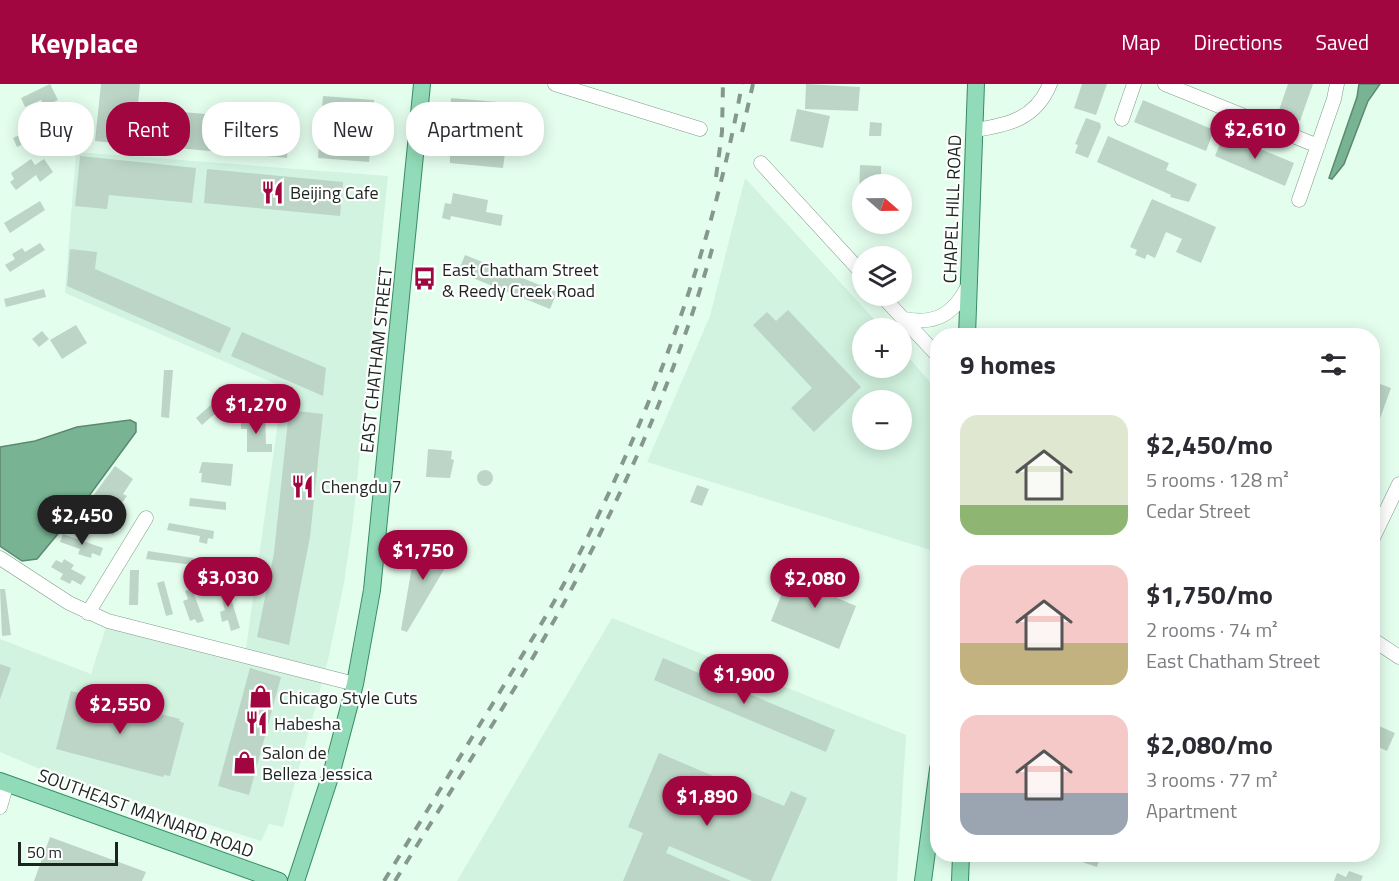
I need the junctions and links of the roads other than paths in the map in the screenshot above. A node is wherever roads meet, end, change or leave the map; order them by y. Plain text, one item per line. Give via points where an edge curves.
1 (422, 84) edge
2 (555, 84) edge
3 (976, 84) edge
4 (1050, 84) edge
5 (1134, 84) edge
6 (1165, 84) edge
7 (1337, 84) edge
8 (1122, 119) dead end
9 (700, 129) dead end
10 (975, 130) junction
11 (1318, 146) junction
12 (761, 163) dead end
13 (1299, 200) dead end
14 (852, 262) edge
15 (968, 286) junction
16 (892, 306) edge
17 (903, 318) edge
18 (912, 320) edge
19 (912, 328) edge
20 (967, 328) edge
21 (930, 347) edge
22 (1399, 484) edge
23 (146, 518) dead end
24 (1380, 523) edge
25 (0, 558) edge
26 (88, 613) junction
27 (1380, 644) edge
28 (1399, 657) edge
29 (355, 684) junction
30 (4, 782) edge
31 (0, 807) edge
32 (930, 825) edge
33 (961, 862) edge
34 (279, 881) edge
35 (296, 881) edge
36 (922, 881) edge
37 (960, 881) edge

1 - 29 main road, EAST CHATHAM STREET via 382,507
2 - 9 street
3 - 10 main road, CHAPEL HILL ROAD
4 - 10 street via 1040,104 1024,117 1004,126
5 - 8 street
6 - 11 street
7 - 11 street
10 - 15 main road, CHAPEL HILL ROAD
11 - 13 street
12 - 14 street
15 - 18 street via 954,309 941,318
15 - 20 main road, CHAPEL HILL ROAD
16 - 17 street
19 - 21 street
22 - 24 street
23 - 26 street
25 - 26 street
26 - 29 street
27 - 28 street
29 - 35 main road, EAST CHATHAM STREET via 323,802
30 - 31 street
30 - 34 main road, SOUTHEAST MAYNARD ROAD
32 - 36 main road
33 - 37 main road

